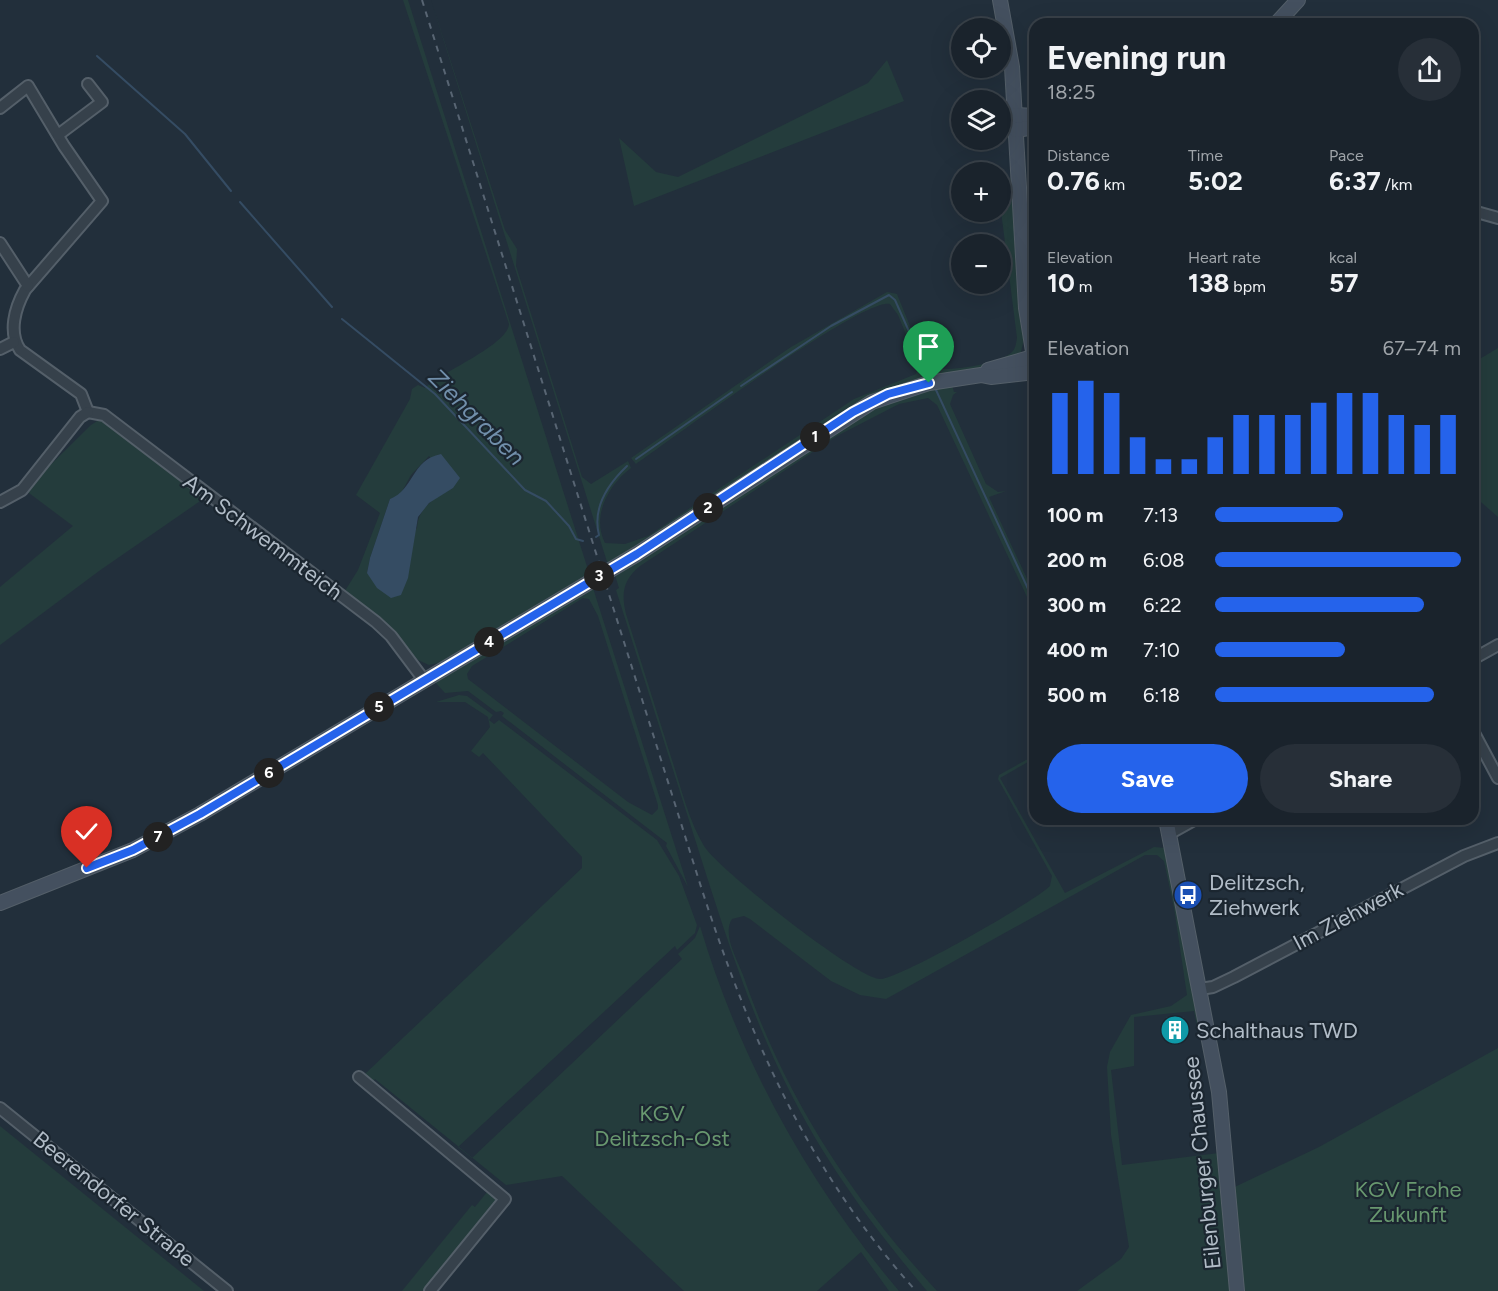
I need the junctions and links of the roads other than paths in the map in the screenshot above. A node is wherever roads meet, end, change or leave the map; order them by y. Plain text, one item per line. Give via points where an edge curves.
1 (1000, 0) edge
2 (1298, 0) edge
3 (1282, 18) edge
4 (88, 84) dead end
5 (0, 108) edge
6 (1015, 115) junction
7 (1029, 116) edge
8 (1029, 128) edge
9 (1016, 130) junction
10 (58, 135) junction
11 (1479, 213) edge
12 (1498, 219) edge
13 (0, 243) edge
14 (28, 286) junction
15 (1029, 328) edge
16 (14, 342) junction
17 (0, 348) edge
18 (1029, 362) edge
19 (1029, 373) edge
20 (981, 375) junction
21 (88, 412) junction
22 (0, 493) edge
23 (13, 495) junction
24 (0, 502) edge
25 (1498, 645) edge
26 (1479, 656) edge
27 (424, 680) junction
28 (1479, 742) edge
29 (1498, 778) edge
30 (1167, 825) edge
31 (1185, 825) edge
32 (1169, 834) junction
33 (1498, 843) edge
34 (0, 903) edge
35 (1200, 989) junction
36 (359, 1077) dead end
37 (0, 1108) edge
38 (227, 1291) edge
39 (430, 1291) edge
40 (1237, 1291) edge

1 - 6 main road via 1010,48
2 - 3 main road
4 - 10 street via 102,102
5 - 10 street via 28,86
6 - 7 main road
6 - 9 main road
8 - 9 main road
9 - 15 main road
10 - 14 street via 102,201
11 - 12 street
13 - 14 street
14 - 16 street via 17,304
16 - 17 street
16 - 21 street via 81,394
18 - 20 main road
19 - 20 main road
20 - 27 main road via 917,385 853,412 637,554
21 - 23 street via 22,490
21 - 27 street, Am Schwemmteich via 104,415 376,622
22 - 23 street
23 - 24 street
25 - 26 street
27 - 34 main road via 164,834
28 - 29 street
30 - 32 main road, Eilenburger Chaussee
31 - 32 street
32 - 35 main road, Eilenburger Chaussee
33 - 35 street, Im Ziehwerk via 1464,856 1234,977
35 - 40 main road, Eilenburger Chaussee via 1223,1125
36 - 39 street via 505,1199
37 - 38 street, Beerendorfer Straße

